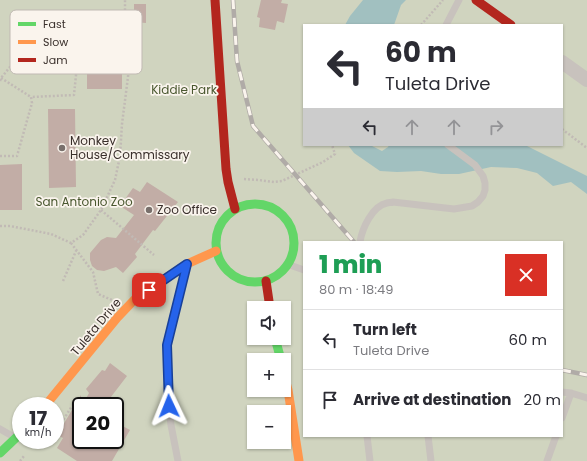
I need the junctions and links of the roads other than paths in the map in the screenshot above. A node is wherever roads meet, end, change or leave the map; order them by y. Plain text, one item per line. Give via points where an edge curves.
1 (216, 0) edge
2 (459, 0) edge
3 (476, 0) edge
4 (447, 24) edge
5 (510, 24) edge
6 (563, 63) edge
7 (587, 80) edge
8 (449, 146) edge
9 (235, 209) junction
10 (360, 241) edge
11 (216, 251) junction
12 (187, 264) junction
13 (287, 264) junction
14 (303, 270) edge
15 (266, 281) junction
16 (269, 301) edge
17 (563, 392) edge
18 (571, 393) junction
19 (52, 397) edge
20 (289, 397) edge
21 (587, 398) edge
22 (563, 415) edge
23 (0, 429) edge
24 (12, 433) edge
25 (366, 437) edge
26 (428, 437) edge
27 (556, 437) edge
28 (12, 441) edge
29 (0, 453) edge
30 (178, 461) edge
31 (299, 461) edge
32 (370, 461) edge
33 (431, 461) edge
34 (547, 461) edge

1 - 9 street via 226,169
2 - 4 lane
3 - 5 street
6 - 7 street
8 - 10 lane via 475,165 483,176 485,190 478,202 472,206 454,209 386,203 367,221
9 - 11 street via 220,224 215,242
9 - 13 street via 251,204 262,204 272,207 287,220 294,240
11 - 12 street, Tuleta Drive
11 - 15 street via 229,273 240,280
12 - 19 street, Tuleta Drive via 136,298
12 - 30 lane via 167,345 169,406
13 - 14 lane
13 - 15 street via 276,276
15 - 16 street
17 - 18 lane
18 - 21 lane
18 - 22 lane
20 - 31 street
23 - 24 lane
25 - 32 lane
26 - 33 lane
27 - 34 lane
28 - 29 street

